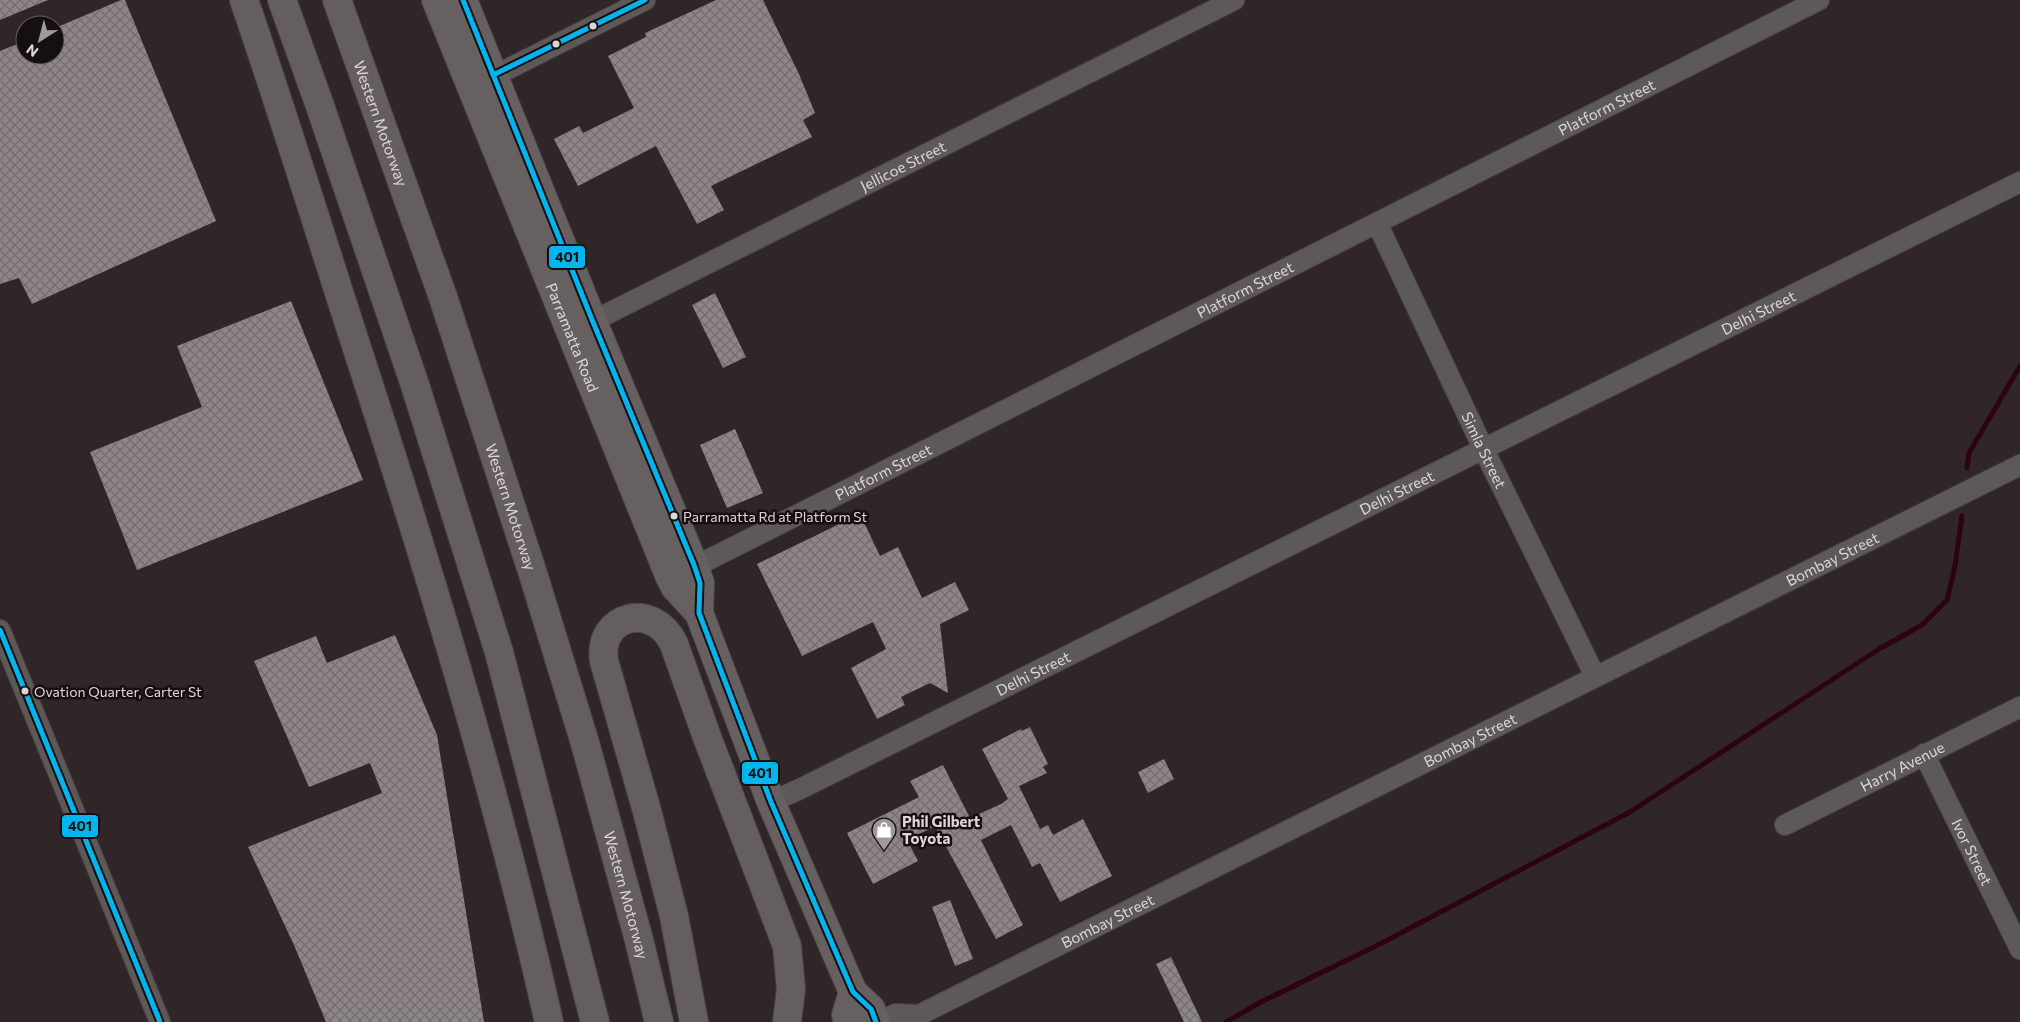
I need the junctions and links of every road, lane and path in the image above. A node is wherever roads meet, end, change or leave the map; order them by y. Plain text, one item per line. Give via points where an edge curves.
1 (244, 0) edge
2 (282, 0) edge
3 (337, 0) edge
4 (436, 0) edge
5 (463, 0) edge
6 (645, 0) edge
7 (1234, 0) edge
8 (1819, 0) edge
9 (481, 80) junction
10 (2020, 182) edge
11 (1377, 223) junction
12 (582, 327) junction
13 (1484, 450) junction
14 (2020, 464) edge
15 (681, 570) junction
16 (0, 630) edge
17 (1595, 676) junction
18 (2020, 707) edge
19 (1924, 754) junction
20 (771, 802) junction
21 (1784, 825) dead end
22 (2020, 949) edge
23 (853, 992) junction
24 (916, 1018) edge
25 (160, 1022) edge
26 (549, 1022) edge
27 (595, 1022) edge
28 (659, 1022) edge
29 (694, 1022) edge
30 (787, 1022) edge
31 (849, 1022) edge
32 (877, 1022) edge

1 - 26 highway via 295,150 434,590 525,916
2 - 27 highway via 415,385 499,652
3 - 28 highway, Western Motorway via 442,297 534,577 585,743
4 - 9 highway, Parramatta Road
5 - 9 highway, Parramatta Road
6 - 9 street
7 - 12 street, Jellicoe Street
8 - 11 street, Platform Street
9 - 12 highway, Parramatta Road
10 - 13 street, Delhi Street
11 - 13 street, Simla Street
11 - 15 street, Platform Street
12 - 15 highway, Parramatta Road
13 - 17 street, Simla Street
13 - 20 street, Delhi Street
14 - 17 street, Bombay Street
15 - 20 highway, Parramatta Road via 675,587 699,613
16 - 25 street
17 - 24 street, Bombay Street
18 - 19 street, Harry Avenue
19 - 21 street, Harry Avenue
19 - 22 street, Ivor Street
20 - 23 highway, Parramatta Road
23 - 31 highway via 846,1015
23 - 32 highway, Parramatta Road via 871,1009
24 - 32 street, Bombay Street via 896,1014
29 - 30 highway via 674,916 603,653 610,630 638,617 653,620 669,633 781,926 790,966

